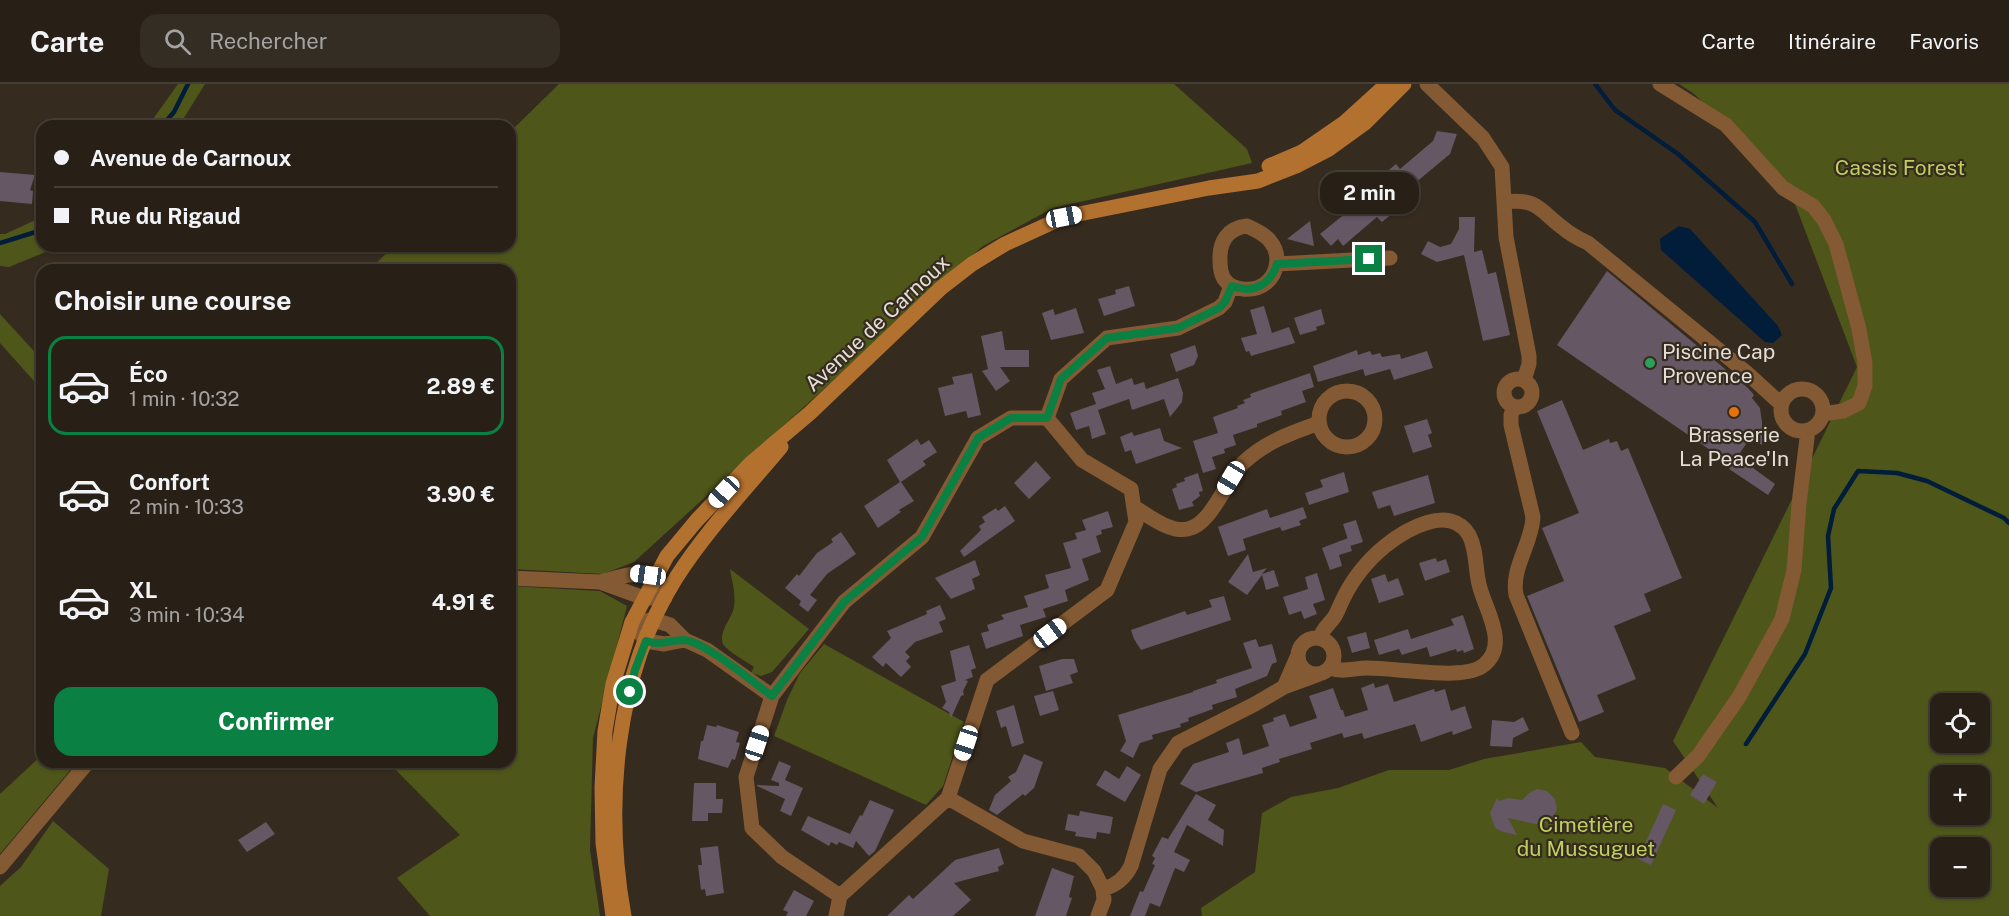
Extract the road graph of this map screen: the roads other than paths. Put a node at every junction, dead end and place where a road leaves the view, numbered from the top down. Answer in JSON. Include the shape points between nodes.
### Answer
{"nodes":[{"id":1,"x":1387,"y":84,"type":"edge"},
{"id":2,"x":1404,"y":84,"type":"edge"},
{"id":3,"x":1426,"y":84,"type":"edge"},
{"id":4,"x":1660,"y":84,"type":"edge"},
{"id":5,"x":1209,"y":188,"type":"junction"},
{"id":6,"x":1504,"y":202,"type":"junction"},
{"id":7,"x":1390,"y":258,"type":"dead end"},
{"id":8,"x":1277,"y":264,"type":"junction"},
{"id":9,"x":1232,"y":286,"type":"junction"},
{"id":10,"x":1781,"y":404,"type":"junction"},
{"id":11,"x":810,"y":413,"type":"junction"},
{"id":12,"x":1823,"y":414,"type":"junction"},
{"id":13,"x":1047,"y":418,"type":"junction"},
{"id":14,"x":1319,"y":423,"type":"dead end"},
{"id":15,"x":1808,"y":430,"type":"junction"},
{"id":16,"x":1135,"y":514,"type":"junction"},
{"id":17,"x":516,"y":578,"type":"edge"},
{"id":18,"x":654,"y":579,"type":"junction"},
{"id":19,"x":600,"y":582,"type":"junction"},
{"id":20,"x":644,"y":598,"type":"junction"},
{"id":21,"x":665,"y":598,"type":"junction"},
{"id":22,"x":654,"y":620,"type":"junction"},
{"id":23,"x":632,"y":622,"type":"junction"},
{"id":24,"x":1320,"y":638,"type":"junction"},
{"id":25,"x":685,"y":640,"type":"junction"},
{"id":26,"x":646,"y":641,"type":"junction"},
{"id":27,"x":1298,"y":655,"type":"junction"},
{"id":28,"x":1324,"y":671,"type":"junction"},
{"id":29,"x":1284,"y":687,"type":"junction"},
{"id":30,"x":772,"y":696,"type":"junction"},
{"id":31,"x":1572,"y":733,"type":"dead end"},
{"id":32,"x":83,"y":768,"type":"edge"},
{"id":33,"x":1676,"y":777,"type":"dead end"},
{"id":34,"x":948,"y":798,"type":"junction"},
{"id":35,"x":0,"y":867,"type":"edge"},
{"id":36,"x":1103,"y":889,"type":"junction"},
{"id":37,"x":840,"y":896,"type":"junction"},
{"id":38,"x":613,"y":916,"type":"edge"},
{"id":39,"x":624,"y":916,"type":"edge"},
{"id":40,"x":836,"y":916,"type":"edge"},
{"id":41,"x":1098,"y":916,"type":"edge"}],
"edges":[{"from":1,"to":5,"type":"main road","name":"Avenue de Carnoux","via":[[1344,123],[1302,152]]},
{"from":2,"to":5,"type":"main road","name":"Avenue de Carnoux","via":[[1365,123],[1329,149],[1258,181]]},
{"from":3,"to":6,"type":"street","via":[[1483,138],[1498,160],[1504,175]]},
{"from":4,"to":12,"type":"street","via":[[1726,125],[1783,188],[1813,206],[1836,244],[1859,329],[1865,386],[1859,403]]},
{"from":5,"to":11,"type":"main road","name":"Avenue de Carnoux","via":[[1064,217],[1005,244],[941,288]]},
{"from":6,"to":10,"type":"street","via":[[1537,205]]},
{"from":6,"to":31,"type":"street","via":[[1529,356],[1524,380],[1510,381],[1504,388],[1504,397],[1514,407],[1511,425],[1533,517],[1514,584]]},
{"from":7,"to":8,"type":"street"},
{"from":8,"to":9,"type":"street","via":[[1264,285],[1241,290]]},
{"from":8,"to":9,"type":"street","via":[[1271,242],[1247,226],[1236,227],[1221,243],[1220,257],[1220,270]]},
{"from":9,"to":13,"type":"street","via":[[1219,308],[1178,328],[1107,338],[1061,379]]},
{"from":10,"to":12,"type":"street","via":[[1796,389],[1807,389],[1823,403]]},
{"from":10,"to":15,"type":"street","via":[[1784,422],[1799,431]]},
{"from":11,"to":18,"type":"main road","name":"Avenue de Carnoux","via":[[751,463],[668,556]]},
{"from":11,"to":21,"type":"main road","name":"Avenue de Carnoux","via":[[724,515]]},
{"from":12,"to":15,"type":"street","via":[[1818,424]]},
{"from":13,"to":16,"type":"street","via":[[1082,460],[1131,489]]},
{"from":13,"to":30,"type":"street","via":[[1011,418],[978,438],[922,537],[844,602]]},
{"from":14,"to":16,"type":"street","via":[[1280,436],[1258,450],[1241,465],[1197,525],[1176,529]]},
{"from":15,"to":33,"type":"street","via":[[1794,570],[1782,619],[1739,697],[1698,756]]},
{"from":16,"to":34,"type":"street","via":[[1107,590],[987,680]]},
{"from":17,"to":19,"type":"street"},
{"from":18,"to":19,"type":"street","via":[[636,573]]},
{"from":18,"to":20,"type":"main road","name":"Avenue de Carnoux"},
{"from":18,"to":21,"type":"street"},
{"from":19,"to":20,"type":"street"},
{"from":20,"to":21,"type":"street"},
{"from":20,"to":23,"type":"main road","name":"Avenue de Carnoux"},
{"from":21,"to":22,"type":"main road","name":"Avenue de Carnoux"},
{"from":22,"to":23,"type":"street"},
{"from":22,"to":25,"type":"street","via":[[670,625]]},
{"from":22,"to":26,"type":"main road","name":"Avenue de Carnoux"},
{"from":23,"to":26,"type":"street"},
{"from":23,"to":38,"type":"main road","name":"Avenue de Carnoux","via":[[605,731],[603,843]]},
{"from":24,"to":27,"type":"street","via":[[1303,643]]},
{"from":24,"to":28,"type":"street","via":[[1330,644],[1335,660]]},
{"from":24,"to":28,"type":"street","via":[[1356,576],[1391,541],[1426,521],[1453,523],[1470,536],[1478,582],[1495,630],[1493,653],[1483,666],[1443,673],[1369,668]]},
{"from":25,"to":26,"type":"street","via":[[664,644]]},
{"from":25,"to":30,"type":"street","via":[[707,650]]},
{"from":26,"to":39,"type":"main road","name":"Avenue de Carnoux","via":[[625,714],[616,777],[615,849]]},
{"from":27,"to":28,"type":"street","via":[[1305,672]]},
{"from":27,"to":29,"type":"street"},
{"from":28,"to":29,"type":"street"},
{"from":29,"to":36,"type":"street","via":[[1178,743],[1160,769],[1131,866],[1117,883]]},
{"from":30,"to":37,"type":"street","via":[[746,777],[752,828],[782,857]]},
{"from":32,"to":35,"type":"street"},
{"from":34,"to":36,"type":"street","via":[[1023,841],[1079,855],[1094,871]]},
{"from":34,"to":37,"type":"street"},
{"from":36,"to":41,"type":"street"},
{"from":37,"to":40,"type":"street"}]}
